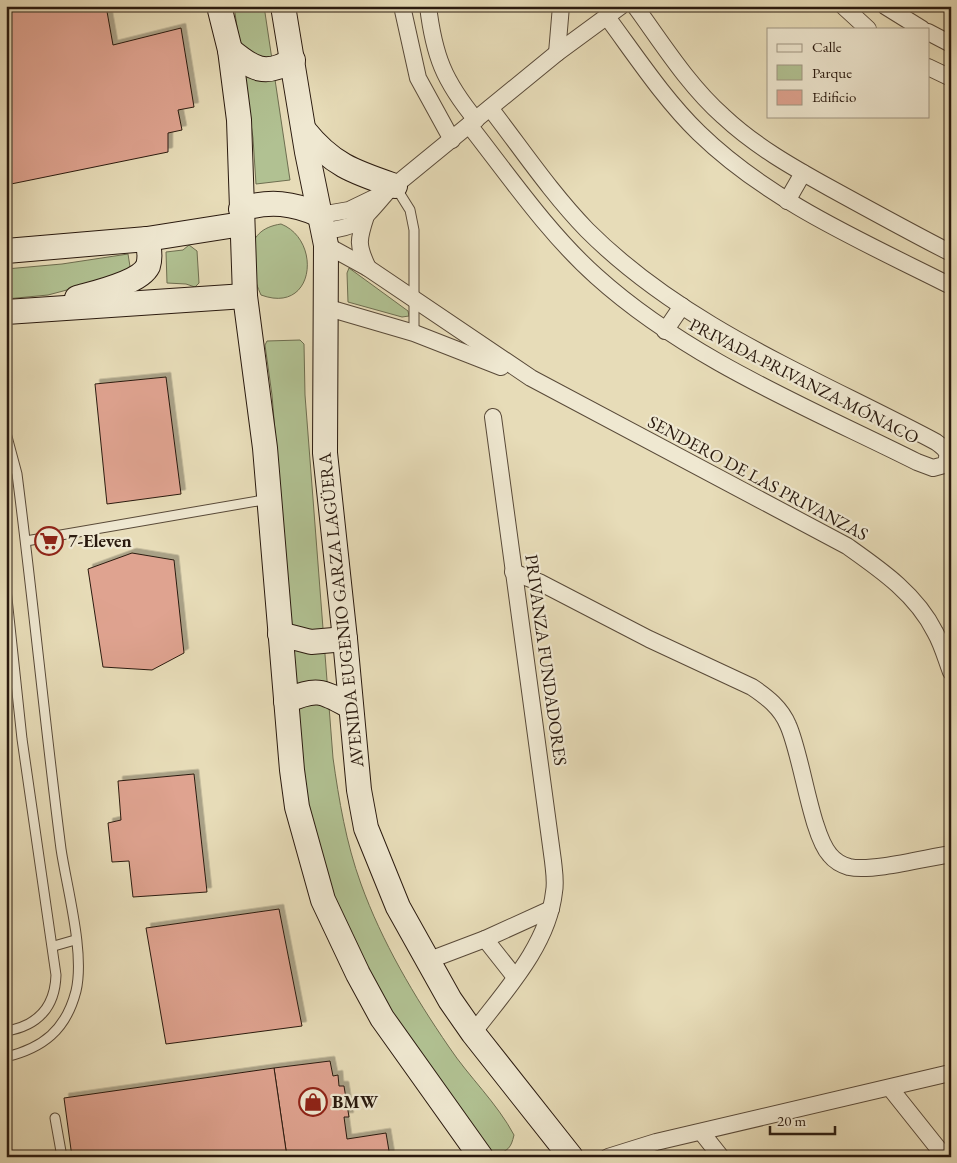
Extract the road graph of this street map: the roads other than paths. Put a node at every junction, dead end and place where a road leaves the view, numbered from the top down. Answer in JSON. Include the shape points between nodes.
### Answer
{"nodes":[{"id":1,"x":219,"y":6,"type":"edge"},
{"id":2,"x":283,"y":6,"type":"edge"},
{"id":3,"x":402,"y":6,"type":"edge"},
{"id":4,"x":428,"y":6,"type":"edge"},
{"id":5,"x":561,"y":6,"type":"edge"},
{"id":6,"x":621,"y":6,"type":"edge"},
{"id":7,"x":635,"y":6,"type":"edge"},
{"id":8,"x":843,"y":6,"type":"edge"},
{"id":9,"x":885,"y":6,"type":"edge"},
{"id":10,"x":607,"y":17,"type":"junction"},
{"id":11,"x":867,"y":28,"type":"edge"},
{"id":12,"x":920,"y":28,"type":"edge"},
{"id":13,"x":930,"y":33,"type":"edge"},
{"id":14,"x":951,"y":44,"type":"edge"},
{"id":15,"x":230,"y":50,"type":"junction"},
{"id":16,"x":557,"y":53,"type":"junction"},
{"id":17,"x":293,"y":60,"type":"junction"},
{"id":18,"x":930,"y":68,"type":"edge"},
{"id":19,"x":951,"y":78,"type":"edge"},
{"id":20,"x":490,"y":108,"type":"junction"},
{"id":21,"x":472,"y":123,"type":"junction"},
{"id":22,"x":304,"y":130,"type":"junction"},
{"id":23,"x":452,"y":140,"type":"junction"},
{"id":24,"x":804,"y":173,"type":"junction"},
{"id":25,"x":391,"y":189,"type":"junction"},
{"id":26,"x":787,"y":201,"type":"junction"},
{"id":27,"x":366,"y":216,"type":"junction"},
{"id":28,"x":241,"y":217,"type":"junction"},
{"id":29,"x":323,"y":230,"type":"junction"},
{"id":30,"x":147,"y":238,"type":"junction"},
{"id":31,"x":6,"y":251,"type":"edge"},
{"id":32,"x":951,"y":253,"type":"edge"},
{"id":33,"x":368,"y":268,"type":"junction"},
{"id":34,"x":951,"y":286,"type":"edge"},
{"id":35,"x":246,"y":296,"type":"junction"},
{"id":36,"x":415,"y":301,"type":"junction"},
{"id":37,"x":682,"y":306,"type":"junction"},
{"id":38,"x":325,"y":307,"type":"junction"},
{"id":39,"x":45,"y":309,"type":"junction"},
{"id":40,"x":6,"y":312,"type":"edge"},
{"id":41,"x":665,"y":331,"type":"junction"},
{"id":42,"x":414,"y":333,"type":"junction"},
{"id":43,"x":531,"y":378,"type":"junction"},
{"id":44,"x":493,"y":417,"type":"dead end"},
{"id":45,"x":6,"y":432,"type":"edge"},
{"id":46,"x":269,"y":499,"type":"junction"},
{"id":47,"x":26,"y":541,"type":"junction"},
{"id":48,"x":513,"y":572,"type":"junction"},
{"id":49,"x":6,"y":589,"type":"edge"},
{"id":50,"x":280,"y":634,"type":"junction"},
{"id":51,"x":345,"y":639,"type":"junction"},
{"id":52,"x":951,"y":672,"type":"edge"},
{"id":53,"x":286,"y":701,"type":"junction"},
{"id":54,"x":351,"y":707,"type":"junction"},
{"id":55,"x":951,"y":854,"type":"edge"},
{"id":56,"x":551,"y":909,"type":"junction"},
{"id":57,"x":485,"y":939,"type":"junction"},
{"id":58,"x":75,"y":940,"type":"junction"},
{"id":59,"x":54,"y":946,"type":"junction"},
{"id":60,"x":427,"y":961,"type":"junction"},
{"id":61,"x":515,"y":977,"type":"junction"},
{"id":62,"x":6,"y":1031,"type":"edge"},
{"id":63,"x":473,"y":1034,"type":"junction"},
{"id":64,"x":6,"y":1057,"type":"edge"},
{"id":65,"x":950,"y":1073,"type":"edge"},
{"id":66,"x":890,"y":1088,"type":"junction"},
{"id":67,"x":56,"y":1118,"type":"dead end"},
{"id":68,"x":702,"y":1133,"type":"junction"},
{"id":69,"x":62,"y":1157,"type":"edge"},
{"id":70,"x":481,"y":1157,"type":"edge"},
{"id":71,"x":570,"y":1157,"type":"edge"},
{"id":72,"x":608,"y":1157,"type":"edge"},
{"id":73,"x":721,"y":1157,"type":"edge"},
{"id":74,"x":945,"y":1157,"type":"edge"}],
"edges":[{"from":1,"to":15,"type":"main road"},
{"from":2,"to":17,"type":"main road","name":"AVENIDA EUGENIO GARZA LAGÜERA"},
{"from":3,"to":23,"type":"street","via":[[418,78]]},
{"from":4,"to":21,"type":"street","name":"PRIVADA PRIVANZA MÓNACO","via":[[441,68]]},
{"from":5,"to":16,"type":"street"},
{"from":6,"to":10,"type":"street"},
{"from":7,"to":24,"type":"street","via":[[721,115],[761,147]]},
{"from":8,"to":11,"type":"street"},
{"from":9,"to":12,"type":"street"},
{"from":10,"to":16,"type":"street"},
{"from":10,"to":26,"type":"street","via":[[698,132]]},
{"from":13,"to":14,"type":"street"},
{"from":15,"to":17,"type":"main road","via":[[246,63],[261,69],[276,69]]},
{"from":15,"to":28,"type":"main road","via":[[239,120]]},
{"from":16,"to":20,"type":"street"},
{"from":17,"to":22,"type":"main road","name":"AVENIDA EUGENIO GARZA LAGÜERA"},
{"from":18,"to":19,"type":"street"},
{"from":20,"to":21,"type":"street"},
{"from":20,"to":37,"type":"street","name":"PRIVADA PRIVANZA MÓNACO","via":[[587,229]]},
{"from":21,"to":23,"type":"street"},
{"from":21,"to":41,"type":"street","name":"PRIVADA PRIVANZA MÓNACO","via":[[572,253]]},
{"from":22,"to":25,"type":"main road","via":[[337,163]]},
{"from":22,"to":29,"type":"main road","name":"AVENIDA EUGENIO GARZA LAGÜERA"},
{"from":23,"to":25,"type":"street"},
{"from":24,"to":26,"type":"street"},
{"from":24,"to":32,"type":"street"},
{"from":25,"to":27,"type":"street"},
{"from":25,"to":29,"type":"street"},
{"from":25,"to":36,"type":"lane","via":[[410,210],[414,230]]},
{"from":26,"to":34,"type":"street"},
{"from":27,"to":29,"type":"street","via":[[346,229]]},
{"from":27,"to":33,"type":"street","via":[[359,236],[359,249]]},
{"from":28,"to":29,"type":"main road","via":[[268,203],[283,203]]},
{"from":28,"to":30,"type":"main road"},
{"from":28,"to":35,"type":"main road"},
{"from":29,"to":33,"type":"street","name":"SENDERO DE LAS PRIVANZAS"},
{"from":29,"to":38,"type":"main road","name":"AVENIDA EUGENIO GARZA LAGÜERA"},
{"from":30,"to":31,"type":"main road"},
{"from":30,"to":39,"type":"main road","via":[[150,258],[139,276]]},
{"from":33,"to":36,"type":"street","name":"SENDERO DE LAS PRIVANZAS"},
{"from":35,"to":39,"type":"main road"},
{"from":35,"to":46,"type":"main road"},
{"from":36,"to":42,"type":"lane"},
{"from":36,"to":43,"type":"street","name":"SENDERO DE LAS PRIVANZAS"},
{"from":37,"to":41,"type":"street"},
{"from":37,"to":41,"type":"street","name":"PRIVADA PRIVANZA MÓNACO","via":[[766,357],[936,442],[947,452],[946,462],[940,468],[934,468],[917,462],[747,377]]},
{"from":38,"to":42,"type":"street","name":"SENDERO DE LAS PRIVANZAS"},
{"from":38,"to":51,"type":"main road","name":"AVENIDA EUGENIO GARZA LAGÜERA","via":[[325,453]]},
{"from":39,"to":40,"type":"main road"},
{"from":42,"to":43,"type":"street","name":"SENDERO DE LAS PRIVANZAS"},
{"from":43,"to":52,"type":"street","name":"SENDERO DE LAS PRIVANZAS","via":[[847,546],[912,598],[936,632]]},
{"from":44,"to":48,"type":"street","name":"PRIVANZA FUNDADORES"},
{"from":45,"to":47,"type":"lane","via":[[17,474]]},
{"from":46,"to":47,"type":"lane"},
{"from":46,"to":50,"type":"main road"},
{"from":47,"to":58,"type":"lane"},
{"from":48,"to":55,"type":"street","via":[[752,687],[768,698],[788,724],[821,840],[838,863],[864,868]]},
{"from":48,"to":56,"type":"street","name":"PRIVANZA FUNDADORES","via":[[554,861]]},
{"from":49,"to":59,"type":"lane","via":[[22,739]]},
{"from":50,"to":51,"type":"main road","via":[[311,642]]},
{"from":50,"to":53,"type":"main road"},
{"from":51,"to":54,"type":"main road","name":"AVENIDA EUGENIO GARZA LAGÜERA"},
{"from":53,"to":54,"type":"main road","via":[[317,691]]},
{"from":53,"to":70,"type":"main road","via":[[297,806],[323,900],[382,1018]]},
{"from":54,"to":60,"type":"main road","name":"AVENIDA EUGENIO GARZA LAGÜERA","via":[[366,828],[398,907]]},
{"from":56,"to":57,"type":"street"},
{"from":56,"to":61,"type":"street","name":"PRIVANZA FUNDADORES","via":[[541,934]]},
{"from":57,"to":60,"type":"street"},
{"from":57,"to":61,"type":"street"},
{"from":58,"to":59,"type":"lane"},
{"from":58,"to":64,"type":"lane","via":[[76,992],[58,1029],[44,1044]]},
{"from":59,"to":62,"type":"lane","via":[[56,990],[51,1003],[35,1022]]},
{"from":60,"to":63,"type":"main road","name":"AVENIDA EUGENIO GARZA LAGÜERA"},
{"from":61,"to":63,"type":"street","name":"PRIVANZA FUNDADORES"},
{"from":63,"to":71,"type":"main road","name":"AVENIDA EUGENIO GARZA LAGÜERA"},
{"from":65,"to":66,"type":"street"},
{"from":66,"to":68,"type":"street"},
{"from":66,"to":74,"type":"street"},
{"from":67,"to":69,"type":"lane"},
{"from":68,"to":72,"type":"street","via":[[656,1142]]},
{"from":68,"to":73,"type":"street"}]}
